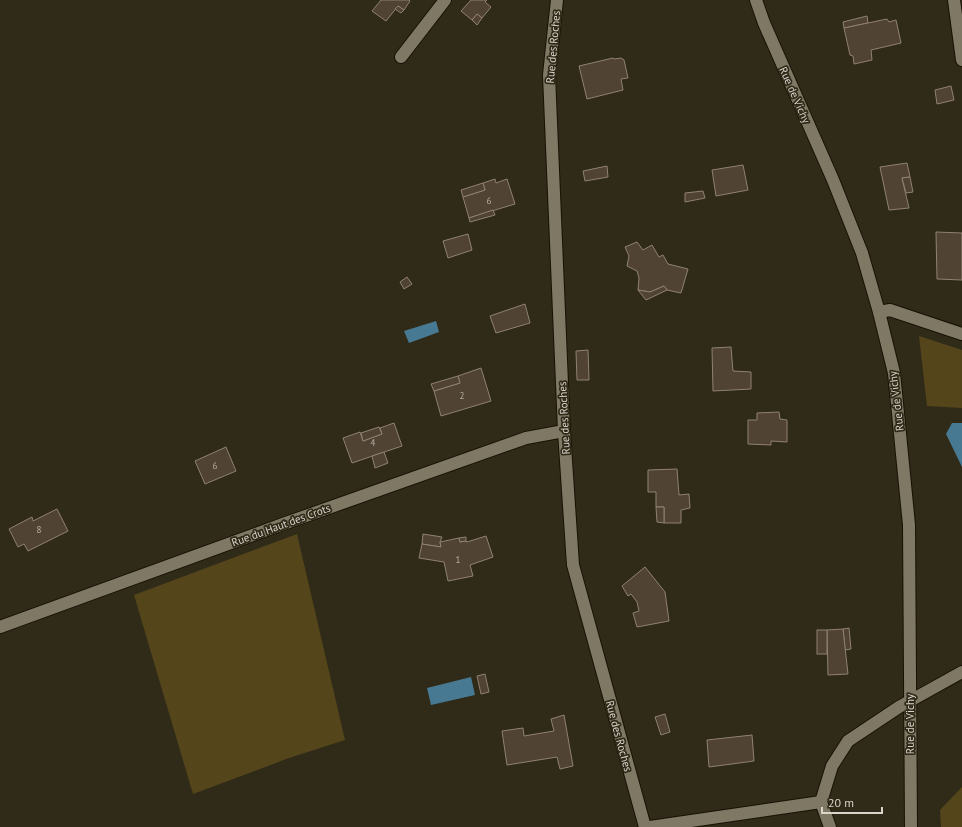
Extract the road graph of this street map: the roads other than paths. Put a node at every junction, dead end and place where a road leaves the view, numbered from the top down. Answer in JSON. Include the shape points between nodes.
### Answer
{"nodes":[{"id":1,"x":445,"y":0,"type":"edge"},
{"id":2,"x":557,"y":0,"type":"edge"},
{"id":3,"x":756,"y":0,"type":"edge"},
{"id":4,"x":954,"y":0,"type":"edge"},
{"id":5,"x":401,"y":56,"type":"dead end"},
{"id":6,"x":962,"y":60,"type":"edge"},
{"id":7,"x":879,"y":312,"type":"junction"},
{"id":8,"x":962,"y":334,"type":"edge"},
{"id":9,"x":564,"y":431,"type":"junction"},
{"id":10,"x":0,"y":627,"type":"edge"},
{"id":11,"x":962,"y":672,"type":"edge"},
{"id":12,"x":911,"y":701,"type":"junction"},
{"id":13,"x":821,"y":802,"type":"junction"},
{"id":14,"x":645,"y":827,"type":"edge"},
{"id":15,"x":650,"y":827,"type":"edge"},
{"id":16,"x":830,"y":827,"type":"edge"},
{"id":17,"x":911,"y":827,"type":"edge"}],
"edges":[{"from":1,"to":5,"type":"street"},
{"from":2,"to":9,"type":"street","name":"Rue des Roches","via":[[549,75]]},
{"from":3,"to":7,"type":"street","name":"Rue de Vichy","via":[[862,253]]},
{"from":4,"to":6,"type":"street"},
{"from":7,"to":8,"type":"street","via":[[890,310]]},
{"from":7,"to":12,"type":"street","name":"Rue de Vichy","via":[[894,373],[909,525]]},
{"from":9,"to":10,"type":"street","name":"Rue du Haut des Crots","via":[[526,438]]},
{"from":9,"to":14,"type":"street","name":"Rue des Roches","via":[[573,565]]},
{"from":11,"to":12,"type":"street"},
{"from":12,"to":13,"type":"street","via":[[848,741],[832,766]]},
{"from":12,"to":17,"type":"street","name":"Rue de Vichy"},
{"from":13,"to":15,"type":"street"},
{"from":13,"to":16,"type":"street"}]}
